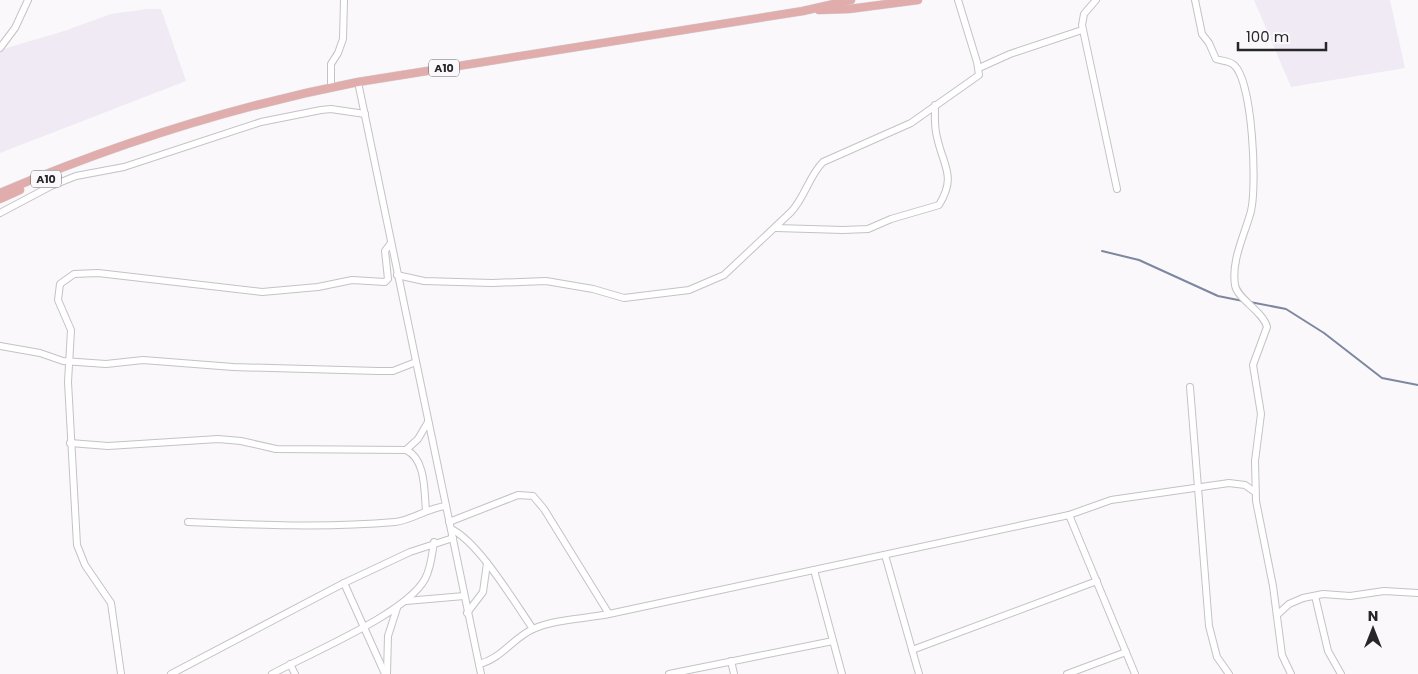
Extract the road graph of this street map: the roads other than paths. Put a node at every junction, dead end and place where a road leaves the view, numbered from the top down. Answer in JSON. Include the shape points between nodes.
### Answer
{"nodes":[{"id":1,"x":28,"y":0,"type":"edge"},
{"id":2,"x":344,"y":0,"type":"edge"},
{"id":3,"x":851,"y":0,"type":"edge"},
{"id":4,"x":918,"y":0,"type":"edge"},
{"id":5,"x":958,"y":0,"type":"edge"},
{"id":6,"x":1096,"y":0,"type":"edge"},
{"id":7,"x":1195,"y":0,"type":"edge"},
{"id":8,"x":802,"y":11,"type":"junction"},
{"id":9,"x":1082,"y":30,"type":"junction"},
{"id":10,"x":0,"y":48,"type":"edge"},
{"id":11,"x":979,"y":68,"type":"junction"},
{"id":12,"x":358,"y":82,"type":"junction"},
{"id":13,"x":331,"y":87,"type":"junction"},
{"id":14,"x":935,"y":105,"type":"junction"},
{"id":15,"x":365,"y":114,"type":"junction"},
{"id":16,"x":92,"y":157,"type":"junction"},
{"id":17,"x":1117,"y":189,"type":"dead end"},
{"id":18,"x":0,"y":193,"type":"edge"},
{"id":19,"x":0,"y":199,"type":"edge"},
{"id":20,"x":0,"y":213,"type":"edge"},
{"id":21,"x":776,"y":228,"type":"junction"},
{"id":22,"x":390,"y":244,"type":"junction"},
{"id":23,"x":397,"y":275,"type":"junction"},
{"id":24,"x":0,"y":346,"type":"edge"},
{"id":25,"x":68,"y":361,"type":"junction"},
{"id":26,"x":416,"y":362,"type":"junction"},
{"id":27,"x":1190,"y":387,"type":"dead end"},
{"id":28,"x":428,"y":422,"type":"junction"},
{"id":29,"x":70,"y":443,"type":"junction"},
{"id":30,"x":406,"y":450,"type":"junction"},
{"id":31,"x":1199,"y":486,"type":"junction"},
{"id":32,"x":1256,"y":492,"type":"junction"},
{"id":33,"x":446,"y":506,"type":"junction"},
{"id":34,"x":426,"y":510,"type":"junction"},
{"id":35,"x":1069,"y":515,"type":"junction"},
{"id":36,"x":188,"y":522,"type":"dead end"},
{"id":37,"x":450,"y":525,"type":"junction"},
{"id":38,"x":452,"y":538,"type":"junction"},
{"id":39,"x":434,"y":542,"type":"junction"},
{"id":40,"x":885,"y":554,"type":"junction"},
{"id":41,"x":487,"y":563,"type":"junction"},
{"id":42,"x":814,"y":570,"type":"junction"},
{"id":43,"x":1097,"y":582,"type":"junction"},
{"id":44,"x":344,"y":583,"type":"junction"},
{"id":45,"x":1418,"y":594,"type":"edge"},
{"id":46,"x":464,"y":596,"type":"junction"},
{"id":47,"x":1315,"y":596,"type":"junction"},
{"id":48,"x":406,"y":601,"type":"junction"},
{"id":49,"x":397,"y":608,"type":"junction"},
{"id":50,"x":467,"y":613,"type":"junction"},
{"id":51,"x":609,"y":614,"type":"junction"},
{"id":52,"x":1276,"y":615,"type":"junction"},
{"id":53,"x":364,"y":625,"type":"junction"},
{"id":54,"x":533,"y":629,"type":"junction"},
{"id":55,"x":833,"y":641,"type":"junction"},
{"id":56,"x":912,"y":650,"type":"junction"},
{"id":57,"x":1126,"y":652,"type":"junction"},
{"id":58,"x":731,"y":661,"type":"junction"},
{"id":59,"x":290,"y":664,"type":"junction"},
{"id":60,"x":479,"y":664,"type":"junction"},
{"id":61,"x":121,"y":674,"type":"edge"},
{"id":62,"x":171,"y":674,"type":"edge"},
{"id":63,"x":272,"y":674,"type":"edge"},
{"id":64,"x":295,"y":674,"type":"edge"},
{"id":65,"x":386,"y":674,"type":"edge"},
{"id":66,"x":481,"y":674,"type":"edge"},
{"id":67,"x":669,"y":674,"type":"edge"},
{"id":68,"x":734,"y":674,"type":"edge"},
{"id":69,"x":842,"y":674,"type":"edge"},
{"id":70,"x":919,"y":674,"type":"edge"},
{"id":71,"x":1067,"y":674,"type":"edge"},
{"id":72,"x":1135,"y":674,"type":"edge"},
{"id":73,"x":1229,"y":674,"type":"edge"},
{"id":74,"x":1291,"y":674,"type":"edge"},
{"id":75,"x":1342,"y":674,"type":"edge"}],
"edges":[{"from":1,"to":10,"type":"street","via":[[15,28]]},
{"from":2,"to":13,"type":"street","via":[[345,24],[340,50],[331,64]]},
{"from":3,"to":8,"type":"main road","number":"A10"},
{"from":4,"to":8,"type":"main road","number":"A10"},
{"from":5,"to":11,"type":"street"},
{"from":6,"to":9,"type":"street","via":[[1084,14]]},
{"from":7,"to":32,"type":"street","via":[[1202,34],[1213,56],[1236,67],[1252,120],[1252,204],[1240,247],[1235,284],[1267,327],[1253,367],[1261,414],[1255,461]]},
{"from":8,"to":12,"type":"main road","number":"A10"},
{"from":9,"to":11,"type":"street"},
{"from":9,"to":17,"type":"street"},
{"from":11,"to":14,"type":"street","via":[[976,78]]},
{"from":12,"to":13,"type":"main road","number":"A10"},
{"from":12,"to":15,"type":"street"},
{"from":13,"to":16,"type":"main road","number":"A10","via":[[204,118]]},
{"from":14,"to":21,"type":"street","via":[[912,123],[823,162],[816,169],[799,204]]},
{"from":14,"to":21,"type":"street","via":[[936,136],[947,167],[948,191],[939,206],[868,229]]},
{"from":15,"to":20,"type":"street","via":[[331,109],[305,111],[268,120],[124,167],[76,176]]},
{"from":15,"to":22,"type":"street"},
{"from":16,"to":18,"type":"main road","number":"A10"},
{"from":16,"to":19,"type":"main road","number":"A10"},
{"from":21,"to":23,"type":"street","via":[[724,275],[682,291],[624,298],[546,281],[432,281]]},
{"from":22,"to":23,"type":"street"},
{"from":22,"to":25,"type":"street","via":[[385,251],[388,279],[380,283],[352,280],[262,292],[98,273],[71,275],[60,284],[57,294],[71,330]]},
{"from":23,"to":26,"type":"street"},
{"from":24,"to":25,"type":"street"},
{"from":25,"to":26,"type":"street","via":[[106,364],[143,360],[233,367],[378,371],[393,371]]},
{"from":25,"to":29,"type":"street"},
{"from":26,"to":28,"type":"street"},
{"from":27,"to":31,"type":"street"},
{"from":28,"to":30,"type":"street"},
{"from":28,"to":33,"type":"street"},
{"from":29,"to":30,"type":"street","via":[[144,445],[218,439],[276,449]]},
{"from":29,"to":61,"type":"street","via":[[77,544],[85,564],[111,603]]},
{"from":30,"to":34,"type":"street","via":[[414,455],[420,467]]},
{"from":31,"to":32,"type":"street","via":[[1241,484]]},
{"from":31,"to":35,"type":"street","via":[[1171,493],[1111,500]]},
{"from":31,"to":73,"type":"street","via":[[1209,626],[1217,657]]},
{"from":32,"to":52,"type":"street"},
{"from":33,"to":34,"type":"street"},
{"from":33,"to":37,"type":"street"},
{"from":34,"to":36,"type":"street","via":[[401,521],[355,524]]},
{"from":35,"to":40,"type":"street"},
{"from":35,"to":43,"type":"street"},
{"from":37,"to":38,"type":"street"},
{"from":37,"to":41,"type":"street"},
{"from":37,"to":51,"type":"street","via":[[518,494],[532,496],[544,509]]},
{"from":38,"to":39,"type":"street"},
{"from":38,"to":46,"type":"street"},
{"from":39,"to":44,"type":"street"},
{"from":39,"to":48,"type":"street","via":[[431,564],[424,581]]},
{"from":40,"to":42,"type":"street"},
{"from":40,"to":56,"type":"street"},
{"from":41,"to":50,"type":"street","via":[[483,592]]},
{"from":41,"to":54,"type":"street"},
{"from":42,"to":51,"type":"street"},
{"from":42,"to":55,"type":"street"},
{"from":43,"to":56,"type":"street"},
{"from":43,"to":57,"type":"street"},
{"from":44,"to":53,"type":"street"},
{"from":44,"to":62,"type":"street"},
{"from":45,"to":47,"type":"street","via":[[1384,591],[1350,596]]},
{"from":46,"to":48,"type":"street"},
{"from":46,"to":50,"type":"street"},
{"from":47,"to":52,"type":"street","via":[[1290,604]]},
{"from":47,"to":75,"type":"street","via":[[1328,650]]},
{"from":48,"to":49,"type":"street"},
{"from":49,"to":53,"type":"street"},
{"from":49,"to":65,"type":"street","via":[[390,626]]},
{"from":50,"to":60,"type":"street"},
{"from":51,"to":54,"type":"street"},
{"from":52,"to":74,"type":"street","via":[[1284,661]]},
{"from":53,"to":59,"type":"street"},
{"from":53,"to":65,"type":"street"},
{"from":54,"to":60,"type":"street","via":[[495,658]]},
{"from":55,"to":58,"type":"street"},
{"from":55,"to":69,"type":"street"},
{"from":56,"to":70,"type":"street"},
{"from":57,"to":71,"type":"street"},
{"from":57,"to":72,"type":"street"},
{"from":58,"to":67,"type":"street"},
{"from":58,"to":68,"type":"street"},
{"from":59,"to":63,"type":"street"},
{"from":59,"to":64,"type":"street"},
{"from":60,"to":66,"type":"street"}]}
